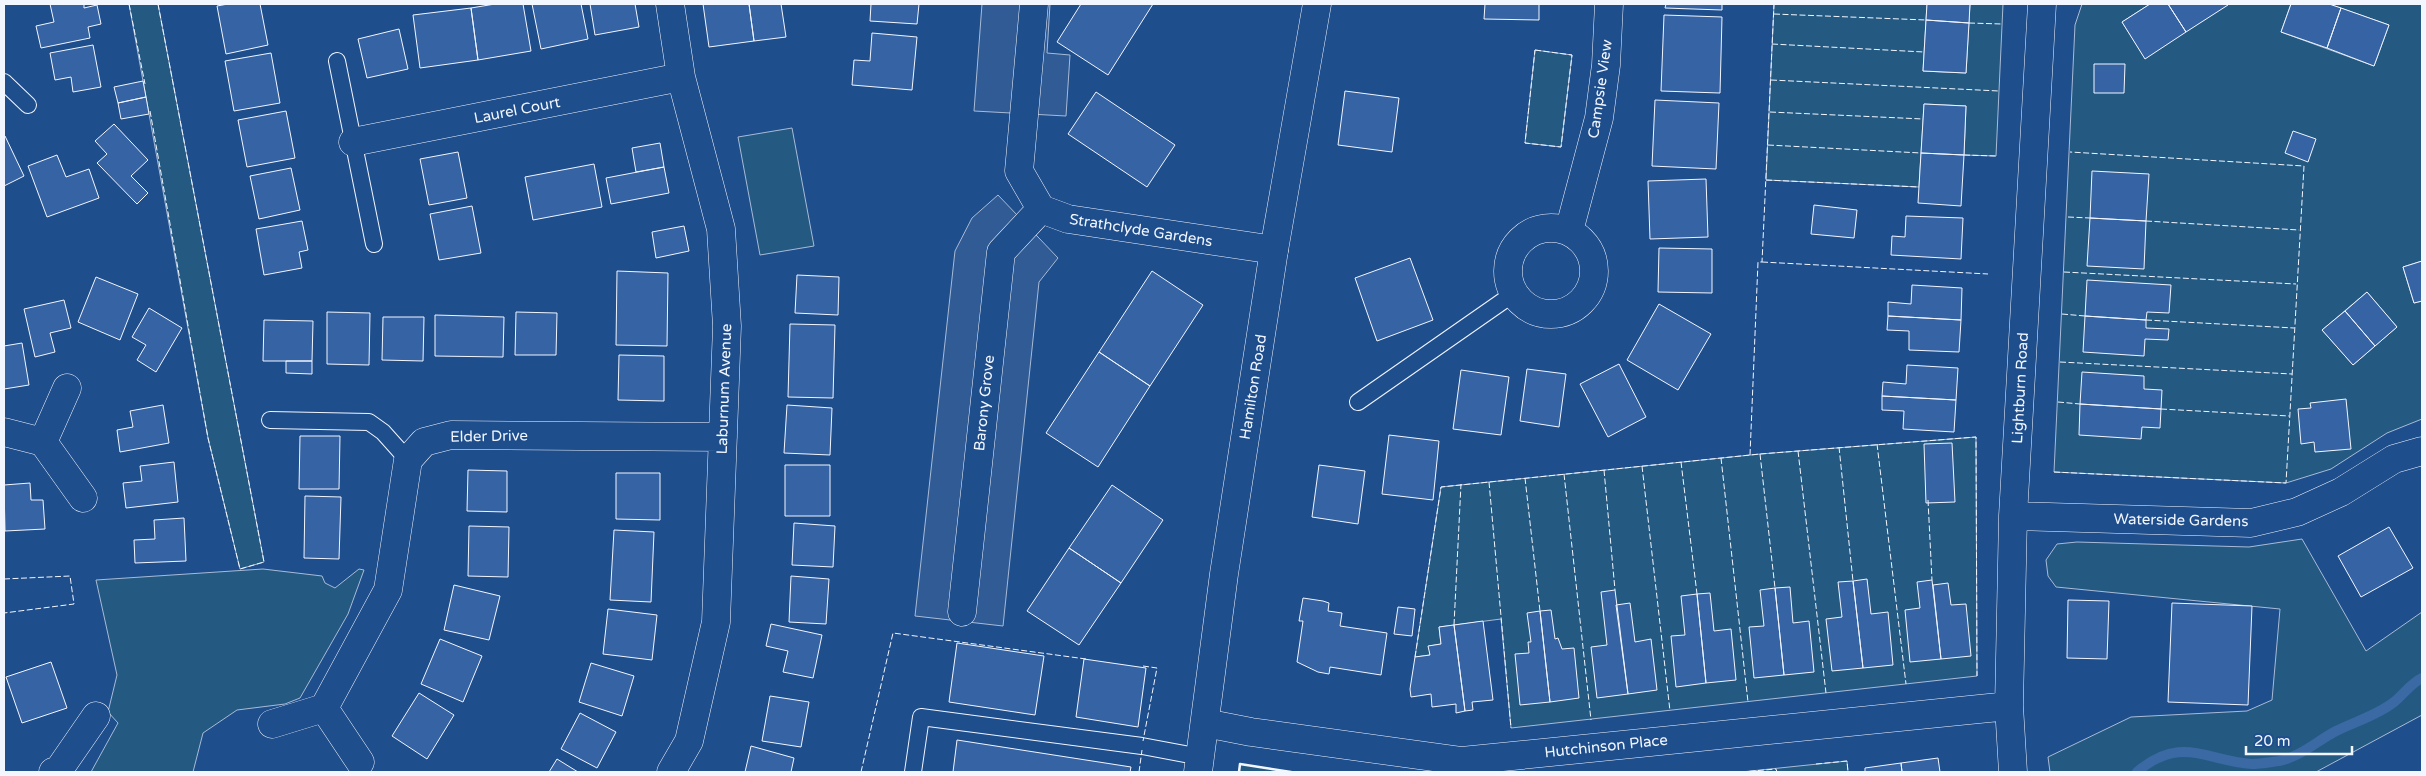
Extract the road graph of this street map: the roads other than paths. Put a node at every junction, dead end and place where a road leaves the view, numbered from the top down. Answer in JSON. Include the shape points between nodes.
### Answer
{"nodes":[{"id":1,"x":670,"y":4,"type":"edge"},
{"id":2,"x":1034,"y":4,"type":"edge"},
{"id":3,"x":1317,"y":4,"type":"edge"},
{"id":4,"x":1609,"y":4,"type":"edge"},
{"id":5,"x":2042,"y":4,"type":"edge"},
{"id":6,"x":337,"y":61,"type":"dead end"},
{"id":7,"x":681,"y":78,"type":"junction"},
{"id":8,"x":4,"y":82,"type":"edge"},
{"id":9,"x":28,"y":105,"type":"dead end"},
{"id":10,"x":353,"y":142,"type":"junction"},
{"id":11,"x":1041,"y":209,"type":"junction"},
{"id":12,"x":1568,"y":231,"type":"junction"},
{"id":13,"x":374,"y":244,"type":"dead end"},
{"id":14,"x":1274,"y":250,"type":"junction"},
{"id":15,"x":1514,"y":294,"type":"junction"},
{"id":16,"x":67,"y":388,"type":"dead end"},
{"id":17,"x":1358,"y":402,"type":"dead end"},
{"id":18,"x":270,"y":420,"type":"dead end"},
{"id":19,"x":4,"y":432,"type":"edge"},
{"id":20,"x":723,"y":437,"type":"junction"},
{"id":21,"x":43,"y":442,"type":"junction"},
{"id":22,"x":2422,"y":450,"type":"edge"},
{"id":23,"x":408,"y":460,"type":"junction"},
{"id":24,"x":83,"y":498,"type":"dead end"},
{"id":25,"x":2013,"y":516,"type":"junction"},
{"id":26,"x":962,"y":612,"type":"dead end"},
{"id":27,"x":2009,"y":706,"type":"junction"},
{"id":28,"x":324,"y":708,"type":"junction"},
{"id":29,"x":96,"y":716,"type":"dead end"},
{"id":30,"x":1205,"y":723,"type":"junction"},
{"id":31,"x":272,"y":724,"type":"dead end"},
{"id":32,"x":360,"y":762,"type":"dead end"},
{"id":33,"x":1200,"y":765,"type":"edge"},
{"id":34,"x":56,"y":772,"type":"edge"},
{"id":35,"x":671,"y":772,"type":"edge"},
{"id":36,"x":913,"y":772,"type":"edge"},
{"id":37,"x":2013,"y":772,"type":"edge"}],
"edges":[{"from":1,"to":7,"type":"street","name":"Laburnum Avenue"},
{"from":2,"to":11,"type":"street","via":[[1019,171]]},
{"from":3,"to":14,"type":"street","name":"Hamilton Road"},
{"from":4,"to":12,"type":"street","name":"Campsie View","via":[[1599,118]]},
{"from":5,"to":25,"type":"street","name":"Lightburn Road"},
{"from":6,"to":10,"type":"lane"},
{"from":7,"to":10,"type":"street","name":"Laurel Court"},
{"from":7,"to":20,"type":"street","name":"Laburnum Avenue","via":[[721,229],[727,326]]},
{"from":8,"to":9,"type":"lane"},
{"from":10,"to":13,"type":"lane"},
{"from":11,"to":14,"type":"street","name":"Strathclyde Gardens","via":[[1068,219]]},
{"from":11,"to":26,"type":"street","name":"Barony Grove","via":[[1001,252]]},
{"from":12,"to":15,"type":"street","via":[[1541,228],[1518,242],[1507,267],[1508,281]]},
{"from":12,"to":15,"type":"street","via":[[1589,250],[1594,264],[1592,286],[1579,304],[1566,312],[1537,312],[1523,305]]},
{"from":14,"to":30,"type":"street","name":"Hamilton Road"},
{"from":15,"to":17,"type":"lane"},
{"from":16,"to":21,"type":"street"},
{"from":18,"to":23,"type":"lane","via":[[369,422],[383,432]]},
{"from":19,"to":21,"type":"street"},
{"from":20,"to":23,"type":"street","name":"Elder Drive","via":[[451,435],[424,442]]},
{"from":20,"to":35,"type":"street","name":"Laburnum Avenue","via":[[716,622],[689,741]]},
{"from":21,"to":24,"type":"street"},
{"from":22,"to":25,"type":"street","name":"Waterside Gardens","via":[[2394,459],[2341,492],[2297,512],[2251,523]]},
{"from":23,"to":28,"type":"street","via":[[388,590]]},
{"from":25,"to":27,"type":"street","name":"Lightburn Road"},
{"from":27,"to":30,"type":"street","name":"Hutchinson Place","via":[[1462,761]]},
{"from":27,"to":37,"type":"street","name":"Lightburn Road"},
{"from":28,"to":31,"type":"street"},
{"from":28,"to":32,"type":"street"},
{"from":29,"to":34,"type":"street"},
{"from":30,"to":33,"type":"street","name":"Hamilton Road"},
{"from":33,"to":36,"type":"lane","via":[[1142,746],[921,717]]}]}
